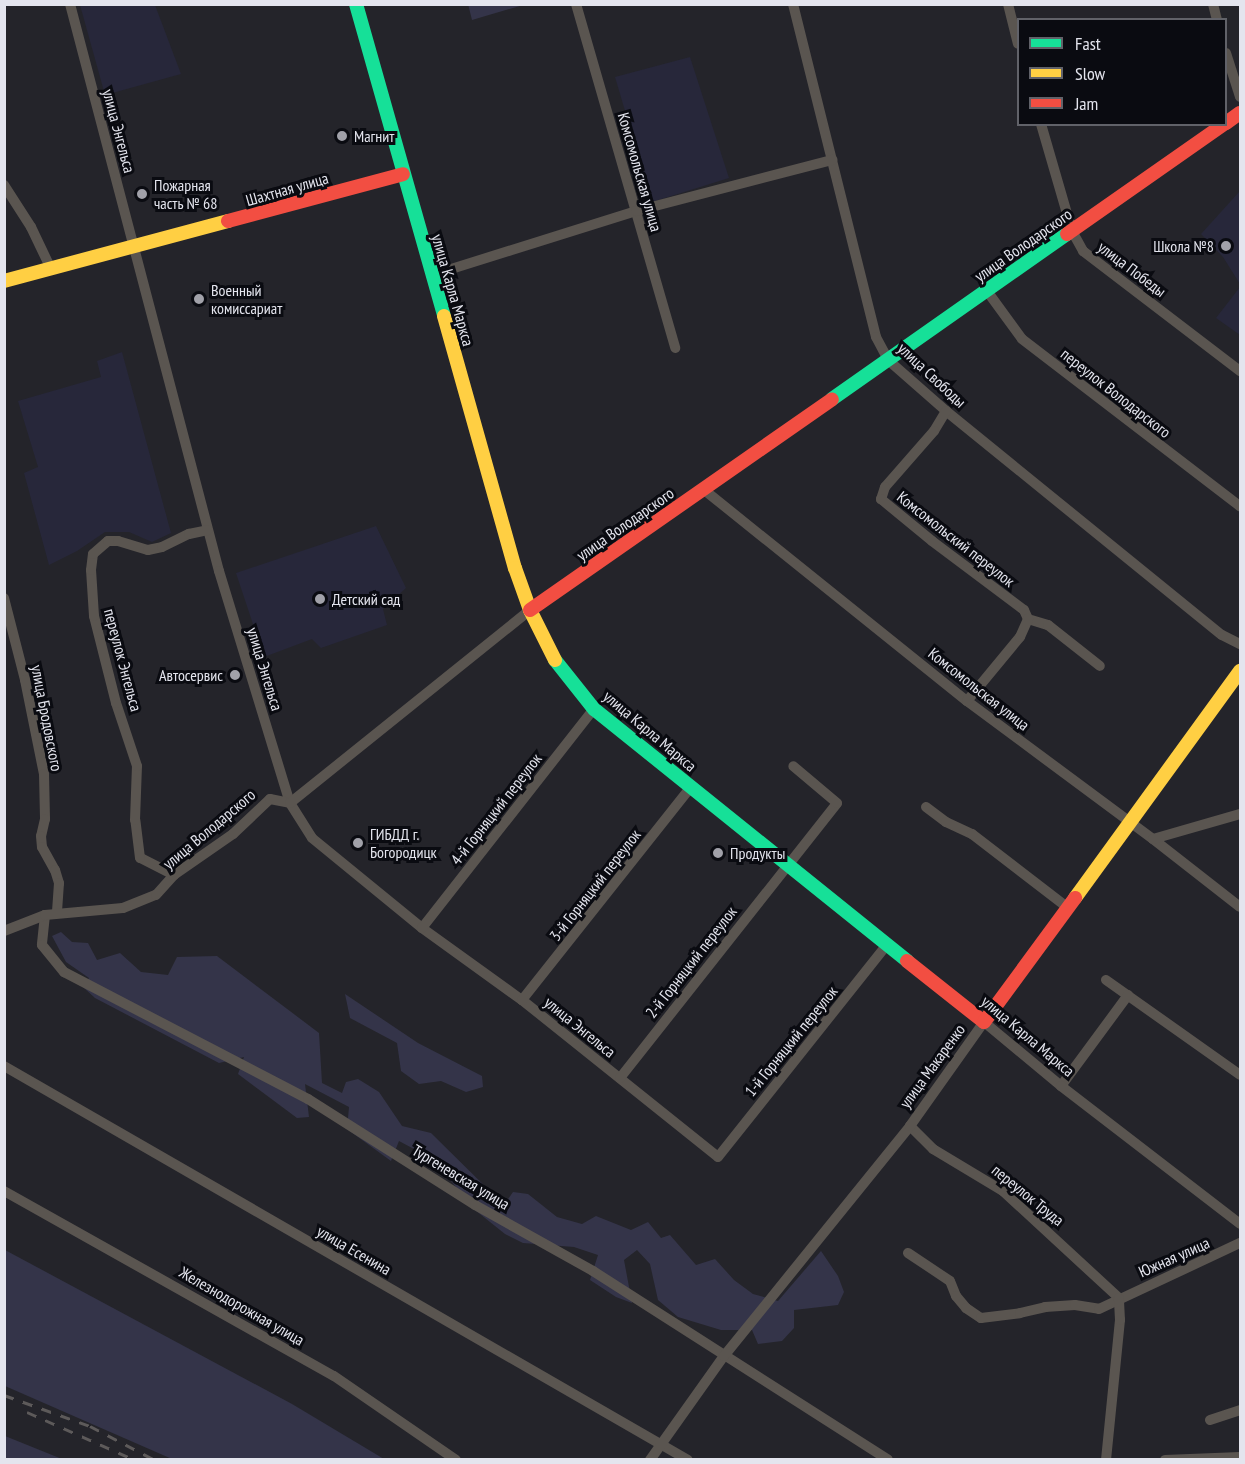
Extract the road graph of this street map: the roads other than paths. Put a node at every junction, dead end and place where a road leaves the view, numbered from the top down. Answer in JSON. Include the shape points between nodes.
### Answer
{"nodes":[{"id":1,"x":70,"y":4,"type":"edge"},
{"id":2,"x":356,"y":4,"type":"edge"},
{"id":3,"x":576,"y":4,"type":"edge"},
{"id":4,"x":793,"y":4,"type":"edge"},
{"id":5,"x":1008,"y":4,"type":"edge"},
{"id":6,"x":1017,"y":40,"type":"edge"},
{"id":7,"x":1227,"y":56,"type":"edge"},
{"id":8,"x":1240,"y":97,"type":"edge"},
{"id":9,"x":1240,"y":113,"type":"edge"},
{"id":10,"x":1227,"y":123,"type":"edge"},
{"id":11,"x":1042,"y":126,"type":"edge"},
{"id":12,"x":1222,"y":126,"type":"edge"},
{"id":13,"x":832,"y":160,"type":"junction"},
{"id":14,"x":403,"y":174,"type":"junction"},
{"id":15,"x":4,"y":185,"type":"edge"},
{"id":16,"x":636,"y":211,"type":"junction"},
{"id":17,"x":1072,"y":231,"type":"junction"},
{"id":18,"x":134,"y":247,"type":"junction"},
{"id":19,"x":51,"y":269,"type":"junction"},
{"id":20,"x":432,"y":275,"type":"junction"},
{"id":21,"x":4,"y":281,"type":"edge"},
{"id":22,"x":987,"y":291,"type":"junction"},
{"id":23,"x":675,"y":348,"type":"dead end"},
{"id":24,"x":888,"y":360,"type":"junction"},
{"id":25,"x":1240,"y":371,"type":"edge"},
{"id":26,"x":946,"y":411,"type":"junction"},
{"id":27,"x":703,"y":489,"type":"junction"},
{"id":28,"x":1240,"y":506,"type":"edge"},
{"id":29,"x":208,"y":530,"type":"junction"},
{"id":30,"x":4,"y":598,"type":"edge"},
{"id":31,"x":530,"y":610,"type":"junction"},
{"id":32,"x":1028,"y":619,"type":"junction"},
{"id":33,"x":1240,"y":644,"type":"edge"},
{"id":34,"x":1100,"y":666,"type":"dead end"},
{"id":35,"x":1240,"y":671,"type":"edge"},
{"id":36,"x":967,"y":701,"type":"junction"},
{"id":37,"x":594,"y":710,"type":"junction"},
{"id":38,"x":794,"y":766,"type":"dead end"},
{"id":39,"x":691,"y":788,"type":"junction"},
{"id":40,"x":290,"y":803,"type":"junction"},
{"id":41,"x":926,"y":807,"type":"dead end"},
{"id":42,"x":1240,"y":814,"type":"edge"},
{"id":43,"x":1130,"y":823,"type":"junction"},
{"id":44,"x":1153,"y":838,"type":"junction"},
{"id":45,"x":787,"y":864,"type":"junction"},
{"id":46,"x":174,"y":875,"type":"junction"},
{"id":47,"x":1240,"y":907,"type":"edge"},
{"id":48,"x":1068,"y":908,"type":"junction"},
{"id":49,"x":57,"y":912,"type":"junction"},
{"id":50,"x":45,"y":915,"type":"junction"},
{"id":51,"x":422,"y":928,"type":"junction"},
{"id":52,"x":4,"y":931,"type":"edge"},
{"id":53,"x":888,"y":943,"type":"junction"},
{"id":54,"x":1106,"y":980,"type":"dead end"},
{"id":55,"x":1128,"y":995,"type":"junction"},
{"id":56,"x":522,"y":1000,"type":"junction"},
{"id":57,"x":984,"y":1022,"type":"junction"},
{"id":58,"x":4,"y":1066,"type":"edge"},
{"id":59,"x":1240,"y":1075,"type":"edge"},
{"id":60,"x":620,"y":1078,"type":"junction"},
{"id":61,"x":1061,"y":1086,"type":"junction"},
{"id":62,"x":910,"y":1126,"type":"junction"},
{"id":63,"x":718,"y":1157,"type":"joint"},
{"id":64,"x":4,"y":1191,"type":"edge"},
{"id":65,"x":1240,"y":1224,"type":"edge"},
{"id":66,"x":1240,"y":1243,"type":"edge"},
{"id":67,"x":908,"y":1253,"type":"dead end"},
{"id":68,"x":1119,"y":1298,"type":"junction"},
{"id":69,"x":724,"y":1356,"type":"junction"},
{"id":70,"x":1240,"y":1410,"type":"edge"},
{"id":71,"x":1210,"y":1420,"type":"dead end"},
{"id":72,"x":661,"y":1444,"type":"junction"},
{"id":73,"x":1240,"y":1457,"type":"edge"},
{"id":74,"x":456,"y":1460,"type":"edge"},
{"id":75,"x":650,"y":1460,"type":"edge"},
{"id":76,"x":688,"y":1460,"type":"edge"},
{"id":77,"x":888,"y":1460,"type":"edge"},
{"id":78,"x":1106,"y":1460,"type":"edge"},
{"id":79,"x":1165,"y":1460,"type":"edge"}],
"edges":[{"from":1,"to":18,"type":"street","name":"улица Энгельса"},
{"from":2,"to":14,"type":"main road","name":"улица Карла Маркса"},
{"from":3,"to":16,"type":"street","name":"Комсомольская улица"},
{"from":4,"to":13,"type":"street","name":"улица Свободы"},
{"from":5,"to":6,"type":"street"},
{"from":7,"to":8,"type":"street"},
{"from":9,"to":10,"type":"main road","name":"улица Володарского"},
{"from":11,"to":17,"type":"street","name":"улица Победы"},
{"from":12,"to":17,"type":"main road","name":"улица Володарского"},
{"from":13,"to":16,"type":"street"},
{"from":13,"to":24,"type":"street","name":"улица Свободы","via":[[876,337]]},
{"from":14,"to":18,"type":"main road","name":"Шахтная улица"},
{"from":14,"to":20,"type":"main road","name":"улица Карла Маркса"},
{"from":15,"to":19,"type":"street","via":[[31,227]]},
{"from":16,"to":20,"type":"street"},
{"from":16,"to":23,"type":"street","name":"Комсомольская улица"},
{"from":17,"to":22,"type":"main road","name":"улица Володарского"},
{"from":17,"to":25,"type":"street","name":"улица Победы","via":[[1083,250]]},
{"from":18,"to":19,"type":"main road","name":"Шахтная улица"},
{"from":18,"to":29,"type":"street","name":"улица Энгельса"},
{"from":19,"to":21,"type":"main road","name":"Шахтная улица"},
{"from":20,"to":31,"type":"main road","name":"улица Карла Маркса"},
{"from":22,"to":24,"type":"main road","name":"улица Володарского"},
{"from":22,"to":28,"type":"street","name":"переулок Володарского","via":[[1022,339]]},
{"from":24,"to":26,"type":"street","name":"улица Свободы"},
{"from":24,"to":27,"type":"main road","name":"улица Володарского"},
{"from":26,"to":32,"type":"street","name":"Комсомольский переулок","via":[[934,431],[885,488],[881,499],[1024,610]]},
{"from":26,"to":33,"type":"street","name":"улица Свободы","via":[[1222,634]]},
{"from":27,"to":31,"type":"main road","name":"улица Володарского"},
{"from":27,"to":36,"type":"street","name":"Комсомольская улица"},
{"from":29,"to":40,"type":"street","name":"улица Энгельса"},
{"from":29,"to":46,"type":"street","name":"переулок Энгельса","via":[[148,550],[118,540],[108,541],[93,554],[91,570],[94,616],[137,766],[135,820],[140,858]]},
{"from":30,"to":49,"type":"street","name":"улица Бродовского","via":[[44,774],[45,819],[40,836],[59,884]]},
{"from":31,"to":37,"type":"main road","name":"улица Карла Маркса","via":[[555,660]]},
{"from":31,"to":40,"type":"street","name":"улица Володарского"},
{"from":32,"to":34,"type":"street","name":"Комсомольский переулок","via":[[1048,625]]},
{"from":32,"to":36,"type":"street","via":[[1020,637]]},
{"from":35,"to":43,"type":"main road","name":"улица Макаренко"},
{"from":36,"to":43,"type":"street","name":"Комсомольская улица"},
{"from":37,"to":39,"type":"main road","name":"улица Карла Маркса"},
{"from":37,"to":51,"type":"street","name":"4-й Горняцкий переулок"},
{"from":38,"to":45,"type":"street","name":"2-й Горняцкий переулок","via":[[837,802],[807,844]]},
{"from":39,"to":45,"type":"main road","name":"улица Карла Маркса"},
{"from":39,"to":56,"type":"street","name":"3-й Горняцкий переулок"},
{"from":40,"to":46,"type":"street","name":"улица Володарского","via":[[270,799],[233,834]]},
{"from":40,"to":51,"type":"street","name":"улица Энгельса","via":[[312,838]]},
{"from":41,"to":48,"type":"street","via":[[972,834]]},
{"from":42,"to":44,"type":"street"},
{"from":43,"to":44,"type":"street","name":"Комсомольская улица"},
{"from":43,"to":48,"type":"main road","name":"улица Макаренко"},
{"from":44,"to":47,"type":"street","name":"Комсомольская улица"},
{"from":45,"to":53,"type":"main road","name":"улица Карла Маркса"},
{"from":45,"to":60,"type":"street","name":"2-й Горняцкий переулок"},
{"from":46,"to":49,"type":"street","name":"улица Володарского","via":[[156,895],[123,908]]},
{"from":48,"to":57,"type":"main road","name":"улица Макаренко"},
{"from":49,"to":50,"type":"street","name":"улица Володарского"},
{"from":50,"to":52,"type":"street","name":"улица Володарского"},
{"from":50,"to":69,"type":"street","name":"Тургеневская улица","via":[[42,945],[64,972],[309,1099],[475,1205],[593,1271]]},
{"from":51,"to":56,"type":"street","name":"улица Энгельса"},
{"from":53,"to":57,"type":"main road","name":"улица Карла Маркса"},
{"from":53,"to":63,"type":"street","name":"1-й Горняцкий переулок"},
{"from":54,"to":55,"type":"street"},
{"from":55,"to":59,"type":"street"},
{"from":55,"to":61,"type":"street"},
{"from":56,"to":60,"type":"street","name":"улица Энгельса"},
{"from":57,"to":61,"type":"street","name":"улица Карла Маркса"},
{"from":57,"to":62,"type":"street","name":"улица Макаренко"},
{"from":58,"to":72,"type":"street","name":"улица Есенина"},
{"from":60,"to":63,"type":"street","name":"улица Энгельса"},
{"from":61,"to":65,"type":"street","name":"улица Карла Маркса"},
{"from":62,"to":68,"type":"street","name":"переулок Труда","via":[[933,1149],[1003,1191]]},
{"from":62,"to":69,"type":"street","name":"улица Макаренко"},
{"from":64,"to":74,"type":"street","name":"Железнодорожная улица","via":[[334,1376]]},
{"from":66,"to":68,"type":"street","name":"Южная улица"},
{"from":67,"to":68,"type":"street","name":"Южная улица","via":[[950,1281],[966,1308],[981,1318],[1065,1306],[1099,1309]]},
{"from":68,"to":78,"type":"street"},
{"from":69,"to":72,"type":"street","name":"улица Макаренко"},
{"from":69,"to":77,"type":"street","name":"Тургеневская улица"},
{"from":70,"to":71,"type":"street"},
{"from":72,"to":75,"type":"street","name":"улица Макаренко"},
{"from":72,"to":76,"type":"street","name":"улица Есенина"},
{"from":73,"to":79,"type":"street"}]}
